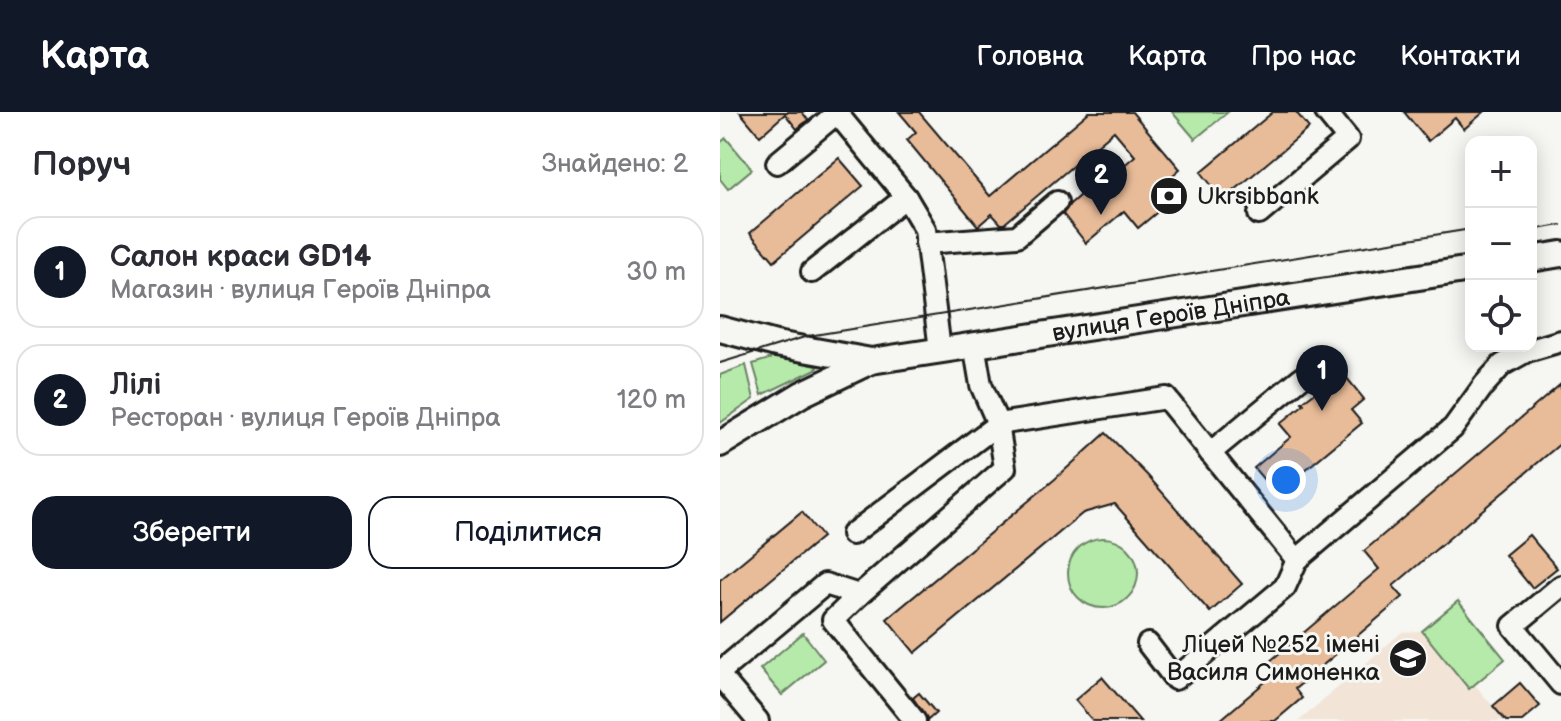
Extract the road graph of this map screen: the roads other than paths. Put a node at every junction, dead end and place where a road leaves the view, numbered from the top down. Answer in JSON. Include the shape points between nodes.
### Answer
{"nodes":[{"id":1,"x":837,"y":112,"type":"edge"},
{"id":2,"x":1326,"y":112,"type":"edge"},
{"id":3,"x":777,"y":163,"type":"dead end"},
{"id":4,"x":906,"y":197,"type":"junction"},
{"id":5,"x":1057,"y":202,"type":"dead end"},
{"id":6,"x":1259,"y":214,"type":"dead end"},
{"id":7,"x":926,"y":243,"type":"junction"},
{"id":8,"x":1561,"y":254,"type":"edge"},
{"id":9,"x":1537,"y":258,"type":"edge"},
{"id":10,"x":1465,"y":270,"type":"edge"},
{"id":11,"x":812,"y":272,"type":"dead end"},
{"id":12,"x":720,"y":329,"type":"edge"},
{"id":13,"x":1561,"y":341,"type":"edge"},
{"id":14,"x":974,"y":344,"type":"junction"},
{"id":15,"x":940,"y":350,"type":"junction"},
{"id":16,"x":871,"y":361,"type":"junction"},
{"id":17,"x":1301,"y":378,"type":"dead end"},
{"id":18,"x":998,"y":424,"type":"junction"},
{"id":19,"x":720,"y":444,"type":"edge"},
{"id":20,"x":1210,"y":453,"type":"junction"},
{"id":21,"x":852,"y":534,"type":"dead end"},
{"id":22,"x":1297,"y":560,"type":"junction"},
{"id":23,"x":1561,"y":586,"type":"edge"},
{"id":24,"x":859,"y":595,"type":"junction"},
{"id":25,"x":1148,"y":644,"type":"dead end"},
{"id":26,"x":720,"y":674,"type":"edge"},
{"id":27,"x":1561,"y":684,"type":"edge"},
{"id":28,"x":758,"y":721,"type":"edge"},
{"id":29,"x":915,"y":721,"type":"edge"}],
"edges":[{"from":1,"to":3,"type":"lane"},
{"from":1,"to":4,"type":"lane"},
{"from":2,"to":6,"type":"lane","via":[[1348,139]]},
{"from":4,"to":7,"type":"lane","via":[[925,229]]},
{"from":4,"to":11,"type":"lane"},
{"from":5,"to":7,"type":"lane","via":[[1017,236]]},
{"from":7,"to":15,"type":"lane"},
{"from":8,"to":9,"type":"main road"},
{"from":10,"to":14,"type":"main road","name":"вулиця Героїв Дніпра"},
{"from":12,"to":16,"type":"main road","name":"вулиця Героїв Дніпра"},
{"from":13,"to":22,"type":"lane","via":[[1502,365],[1453,428]]},
{"from":14,"to":15,"type":"main road","name":"вулиця Героїв Дніпра"},
{"from":14,"to":18,"type":"lane","via":[[981,385]]},
{"from":15,"to":16,"type":"main road","name":"вулиця Героїв Дніпра"},
{"from":16,"to":19,"type":"main road","name":"вулиця Героїв Дніпра","via":[[802,394]]},
{"from":17,"to":20,"type":"lane"},
{"from":18,"to":20,"type":"lane","via":[[1166,398]]},
{"from":18,"to":21,"type":"lane"},
{"from":18,"to":24,"type":"lane","via":[[1005,468]]},
{"from":20,"to":22,"type":"lane"},
{"from":22,"to":25,"type":"lane","via":[[1285,587],[1175,679]]},
{"from":23,"to":27,"type":"lane","via":[[1513,626]]},
{"from":24,"to":26,"type":"lane","via":[[825,584]]},
{"from":24,"to":29,"type":"lane","via":[[833,620]]},
{"from":26,"to":28,"type":"lane"}]}
